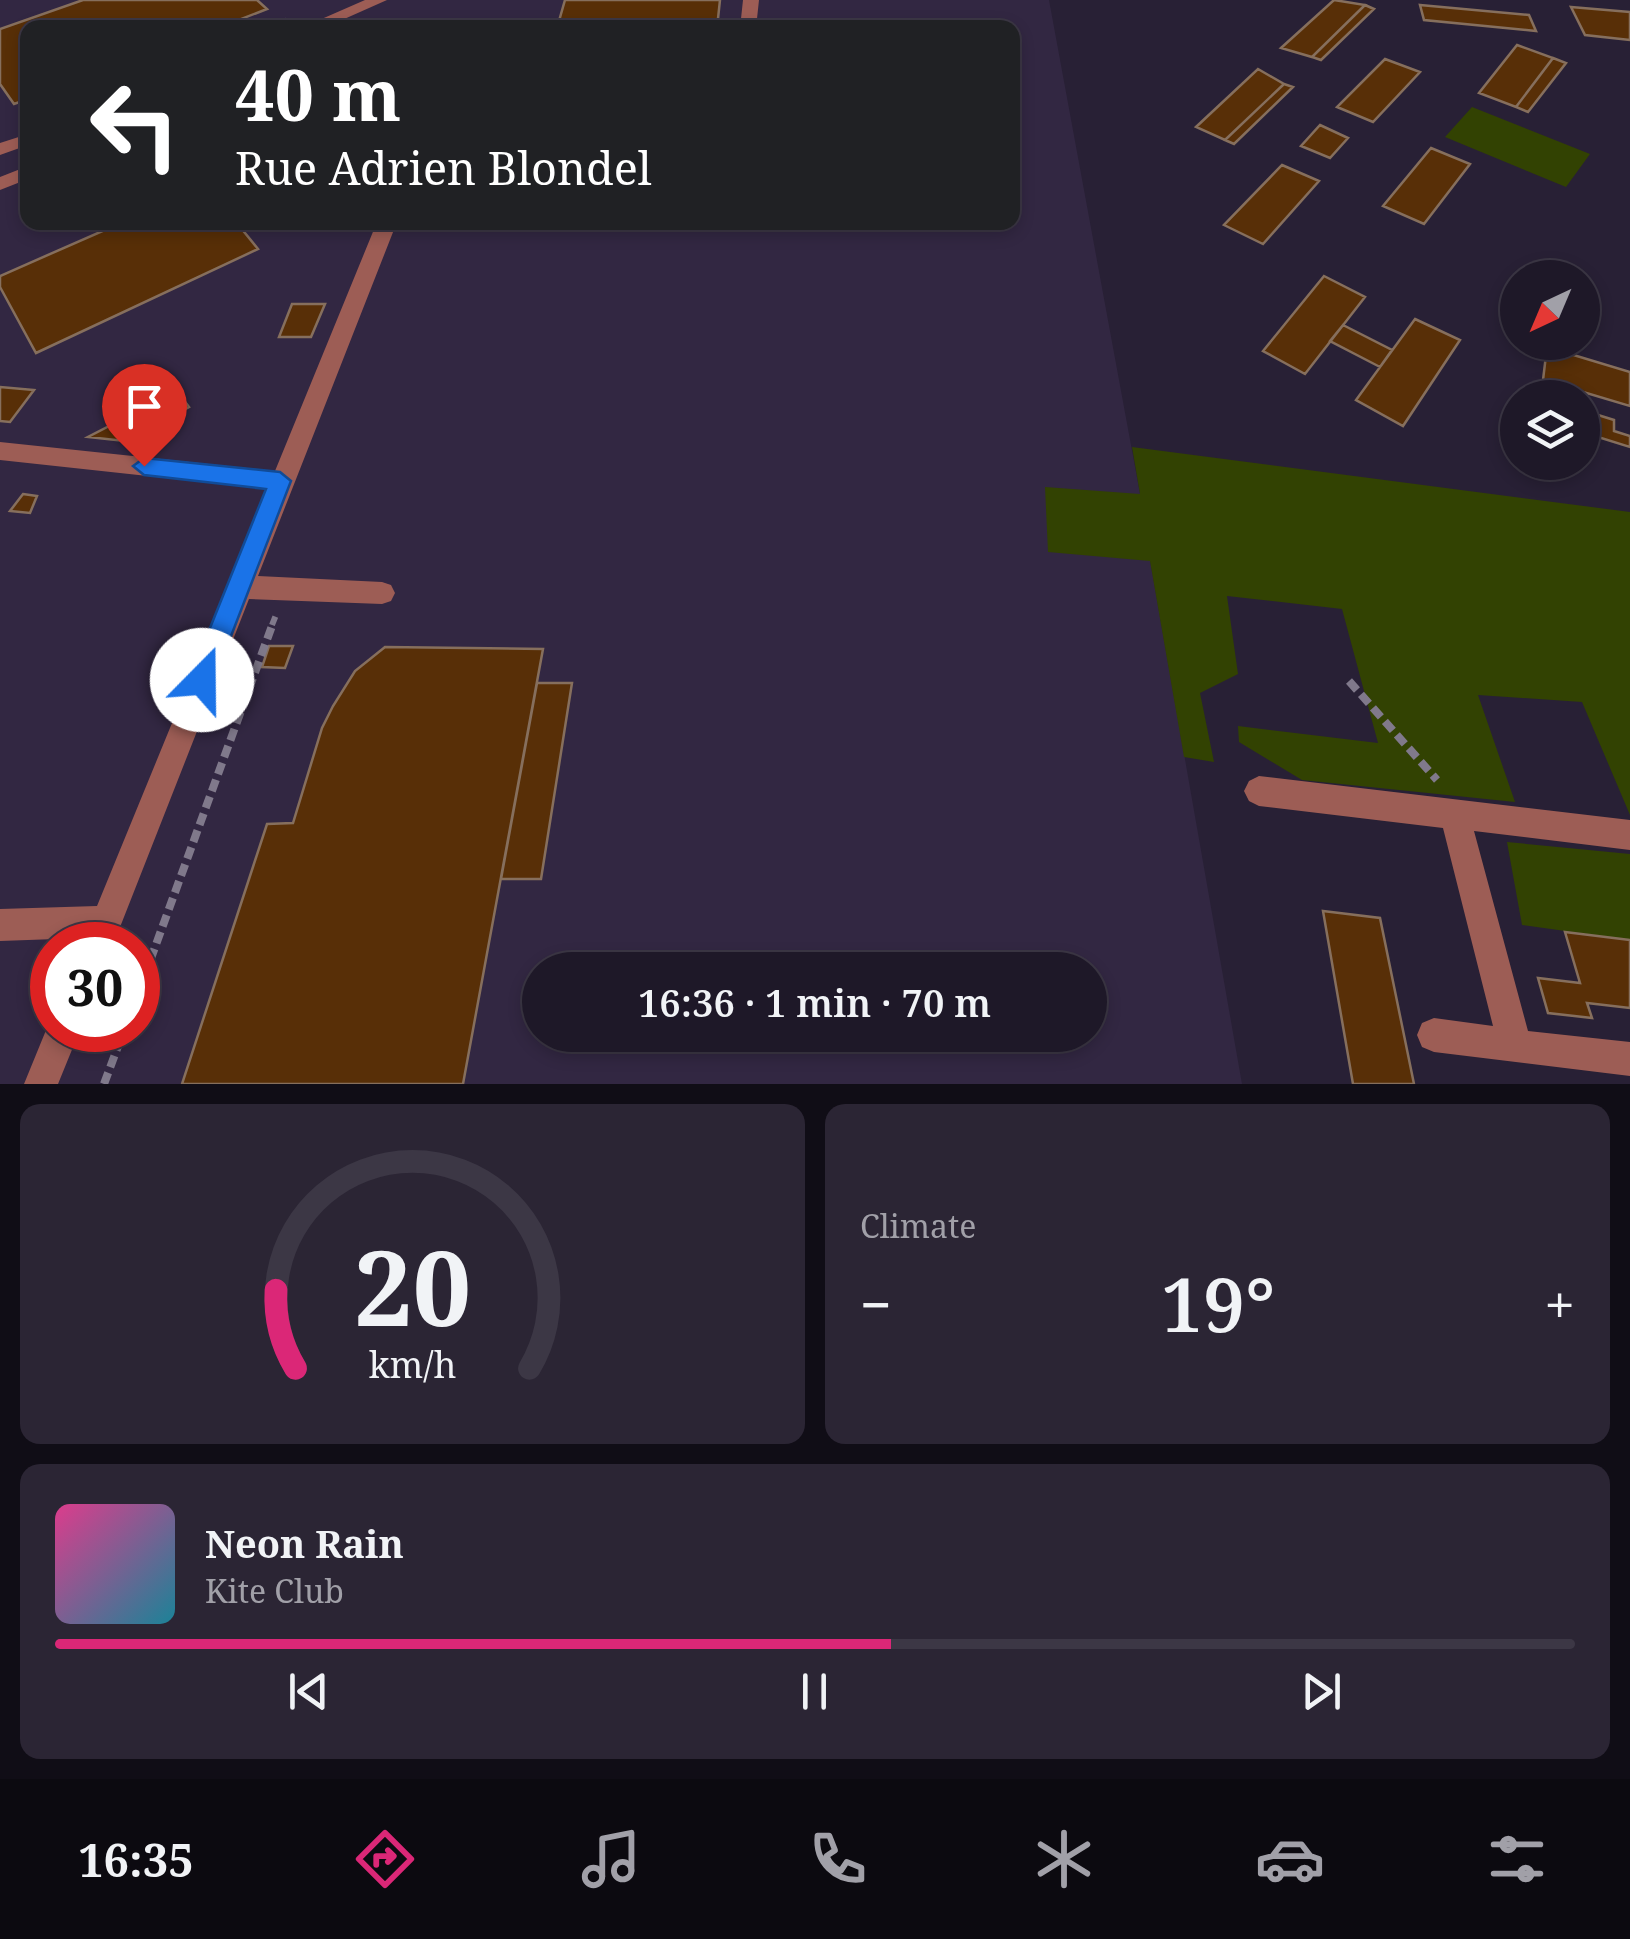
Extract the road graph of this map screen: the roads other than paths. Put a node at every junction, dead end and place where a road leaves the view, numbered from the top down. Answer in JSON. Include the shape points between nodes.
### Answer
{"nodes":[{"id":1,"x":378,"y":0,"type":"edge"},
{"id":2,"x":337,"y":5,"type":"edge"},
{"id":3,"x":383,"y":230,"type":"edge"},
{"id":4,"x":0,"y":451,"type":"edge"},
{"id":5,"x":280,"y":481,"type":"junction"},
{"id":6,"x":239,"y":586,"type":"junction"},
{"id":7,"x":382,"y":593,"type":"dead end"},
{"id":8,"x":1259,"y":791,"type":"dead end"},
{"id":9,"x":1455,"y":816,"type":"junction"},
{"id":10,"x":1630,"y":834,"type":"edge"},
{"id":11,"x":106,"y":922,"type":"edge"},
{"id":12,"x":0,"y":925,"type":"edge"},
{"id":13,"x":30,"y":928,"type":"edge"},
{"id":14,"x":1434,"y":1035,"type":"dead end"},
{"id":15,"x":1516,"y":1046,"type":"junction"},
{"id":16,"x":54,"y":1052,"type":"edge"},
{"id":17,"x":1630,"y":1059,"type":"edge"},
{"id":18,"x":42,"y":1084,"type":"edge"}],
"edges":[{"from":1,"to":2,"type":"street"},
{"from":3,"to":5,"type":"street"},
{"from":4,"to":5,"type":"street"},
{"from":5,"to":6,"type":"street"},
{"from":6,"to":7,"type":"street"},
{"from":6,"to":11,"type":"street"},
{"from":8,"to":9,"type":"street"},
{"from":9,"to":10,"type":"street"},
{"from":9,"to":15,"type":"street"},
{"from":12,"to":13,"type":"street"},
{"from":14,"to":15,"type":"street"},
{"from":15,"to":17,"type":"street"},
{"from":16,"to":18,"type":"street"}]}
